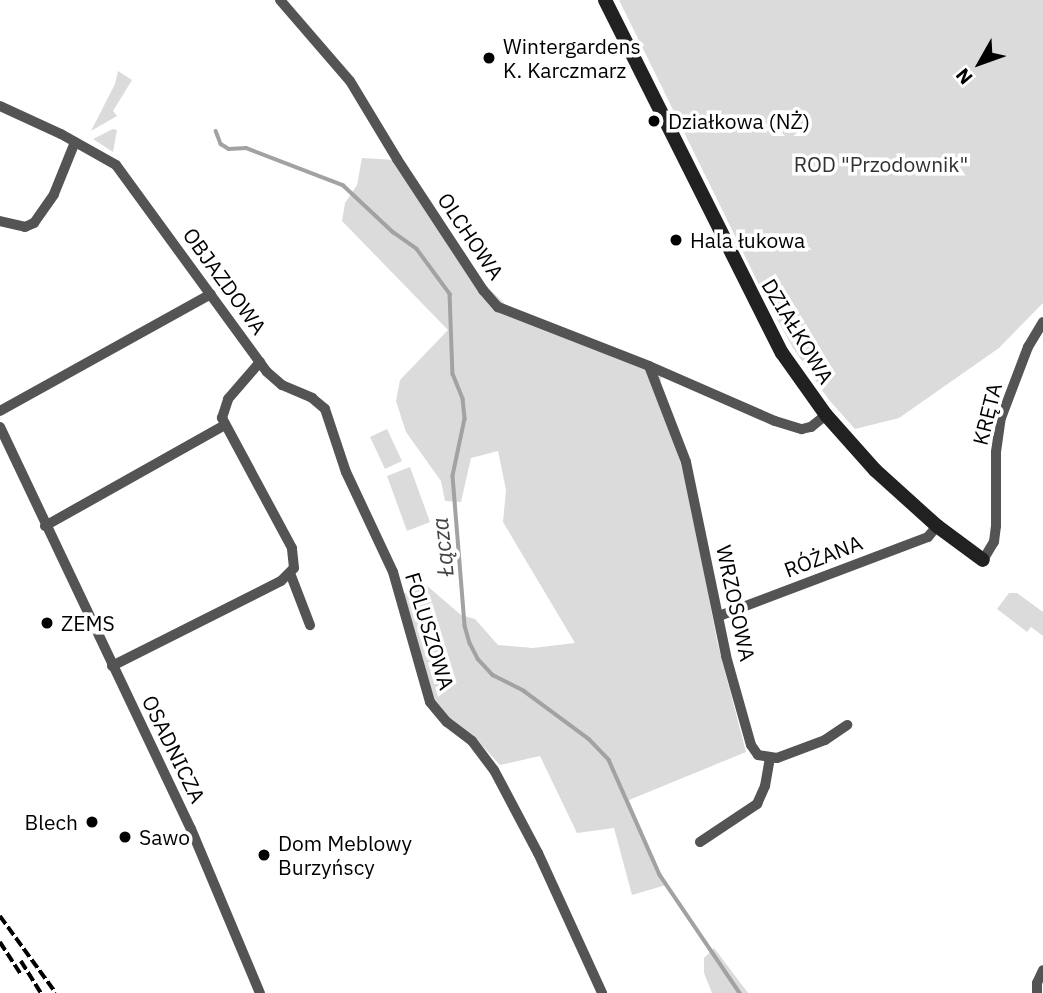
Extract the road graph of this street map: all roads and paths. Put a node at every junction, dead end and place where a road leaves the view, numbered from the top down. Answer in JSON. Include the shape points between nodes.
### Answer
{"nodes":[{"id":1,"x":280,"y":0,"type":"edge"},
{"id":2,"x":605,"y":0,"type":"edge"},
{"id":3,"x":0,"y":106,"type":"edge"},
{"id":4,"x":75,"y":142,"type":"junction"},
{"id":5,"x":0,"y":221,"type":"edge"},
{"id":6,"x":211,"y":294,"type":"junction"},
{"id":7,"x":1043,"y":322,"type":"edge"},
{"id":8,"x":260,"y":362,"type":"junction"},
{"id":9,"x":649,"y":366,"type":"junction"},
{"id":10,"x":0,"y":411,"type":"edge"},
{"id":11,"x":826,"y":415,"type":"junction"},
{"id":12,"x":225,"y":425,"type":"junction"},
{"id":13,"x":0,"y":427,"type":"edge"},
{"id":14,"x":45,"y":526,"type":"junction"},
{"id":15,"x":937,"y":526,"type":"junction"},
{"id":16,"x":983,"y":560,"type":"joint"},
{"id":17,"x":290,"y":573,"type":"junction"},
{"id":18,"x":719,"y":616,"type":"junction"},
{"id":19,"x":310,"y":625,"type":"dead end"},
{"id":20,"x":112,"y":666,"type":"junction"},
{"id":21,"x":848,"y":725,"type":"dead end"},
{"id":22,"x":770,"y":759,"type":"junction"},
{"id":23,"x":700,"y":842,"type":"dead end"},
{"id":24,"x":1043,"y":970,"type":"edge"},
{"id":25,"x":260,"y":993,"type":"edge"},
{"id":26,"x":602,"y":993,"type":"edge"},
{"id":27,"x":1037,"y":993,"type":"edge"}],
"edges":[{"from":1,"to":9,"type":"street","name":"OLCHOWA","via":[[350,81],[483,290],[498,306]]},
{"from":2,"to":11,"type":"street","name":"DZIAŁKOWA","via":[[766,326]]},
{"from":3,"to":4,"type":"street","name":"OBJAZDOWA"},
{"from":4,"to":5,"type":"street","via":[[54,194],[34,223],[24,227]]},
{"from":4,"to":6,"type":"street","name":"OBJAZDOWA","via":[[116,165]]},
{"from":6,"to":8,"type":"street","name":"OBJAZDOWA"},
{"from":6,"to":10,"type":"street"},
{"from":7,"to":16,"type":"street","name":"KRĘTA","via":[[1028,347],[1001,418],[994,542]]},
{"from":8,"to":12,"type":"street","name":"OBJAZDOWA","via":[[228,399],[223,410]]},
{"from":8,"to":26,"type":"street","name":"FOLUSZOWA","via":[[282,385],[325,409],[346,472],[390,563],[430,702],[494,770]]},
{"from":9,"to":11,"type":"street","name":"OLCHOWA","via":[[802,429]]},
{"from":9,"to":18,"type":"street","name":"WRZOSOWA","via":[[686,462]]},
{"from":11,"to":15,"type":"street","name":"DZIAŁKOWA","via":[[875,470]]},
{"from":12,"to":14,"type":"street"},
{"from":12,"to":17,"type":"street","via":[[292,548],[295,558]]},
{"from":13,"to":14,"type":"street","name":"OSADNICZA"},
{"from":14,"to":20,"type":"street","name":"OSADNICZA"},
{"from":15,"to":16,"type":"street","name":"DZIAŁKOWA"},
{"from":15,"to":18,"type":"street","name":"RÓŻANA","via":[[928,537]]},
{"from":17,"to":19,"type":"street"},
{"from":17,"to":20,"type":"street","via":[[281,582]]},
{"from":18,"to":22,"type":"street","name":"WRZOSOWA","via":[[751,745],[758,755]]},
{"from":20,"to":25,"type":"street","name":"OSADNICZA","via":[[191,829]]},
{"from":21,"to":22,"type":"street","via":[[825,740]]},
{"from":22,"to":23,"type":"street","via":[[757,804]]},
{"from":24,"to":27,"type":"street"}]}
